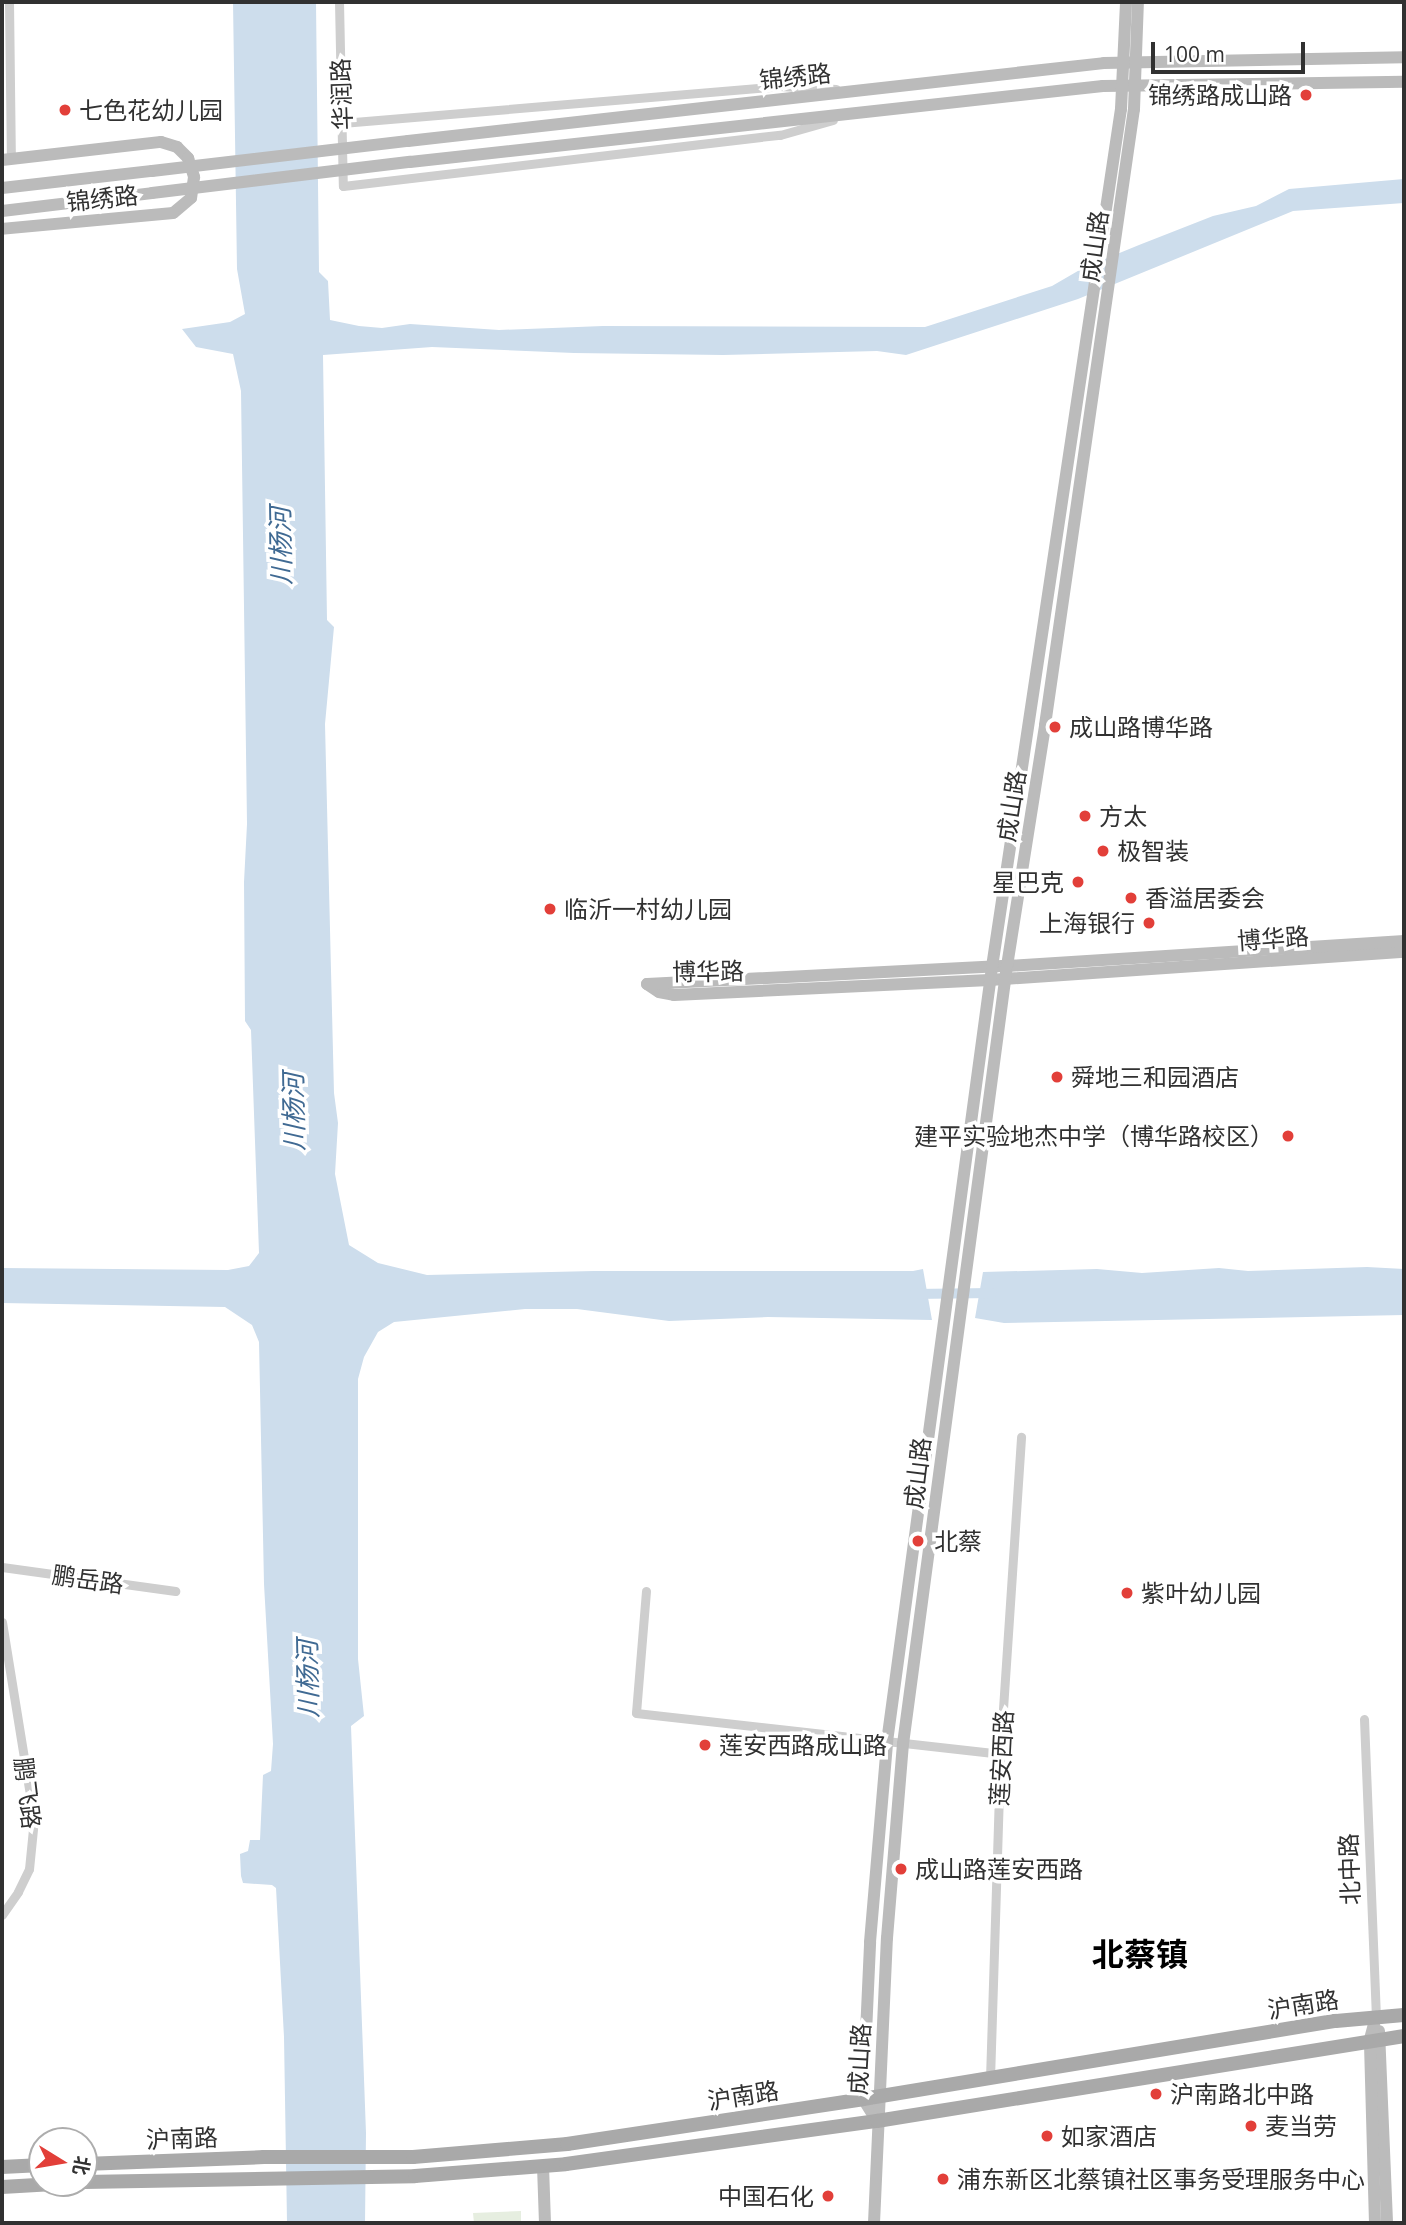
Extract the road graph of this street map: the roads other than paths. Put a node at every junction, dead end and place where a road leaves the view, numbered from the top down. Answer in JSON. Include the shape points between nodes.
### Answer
{"nodes":[{"id":1,"x":9,"y":2,"type":"edge"},
{"id":2,"x":339,"y":2,"type":"edge"},
{"id":3,"x":1126,"y":2,"type":"edge"},
{"id":4,"x":1138,"y":2,"type":"edge"},
{"id":5,"x":1404,"y":57,"type":"edge"},
{"id":6,"x":1131,"y":62,"type":"junction"},
{"id":7,"x":1404,"y":82,"type":"edge"},
{"id":8,"x":1131,"y":84,"type":"junction"},
{"id":9,"x":862,"y":90,"type":"junction"},
{"id":10,"x":862,"y":111,"type":"junction"},
{"id":11,"x":342,"y":123,"type":"junction"},
{"id":12,"x":7,"y":159,"type":"edge"},
{"id":13,"x":2,"y":188,"type":"edge"},
{"id":14,"x":2,"y":212,"type":"edge"},
{"id":15,"x":2,"y":229,"type":"edge"},
{"id":16,"x":1404,"y":941,"type":"edge"},
{"id":17,"x":1404,"y":951,"type":"edge"},
{"id":18,"x":1006,"y":973,"type":"junction"},
{"id":19,"x":991,"y":974,"type":"junction"},
{"id":20,"x":960,"y":1254,"type":"junction"},
{"id":21,"x":950,"y":1331,"type":"junction"},
{"id":22,"x":1021,"y":1437,"type":"dead end"},
{"id":23,"x":2,"y":1567,"type":"edge"},
{"id":24,"x":175,"y":1591,"type":"dead end"},
{"id":25,"x":646,"y":1591,"type":"dead end"},
{"id":26,"x":2,"y":1622,"type":"edge"},
{"id":27,"x":1364,"y":1719,"type":"dead end"},
{"id":28,"x":887,"y":1742,"type":"junction"},
{"id":29,"x":903,"y":1744,"type":"junction"},
{"id":30,"x":1000,"y":1754,"type":"junction"},
{"id":31,"x":2,"y":1915,"type":"edge"},
{"id":32,"x":1404,"y":2015,"type":"edge"},
{"id":33,"x":1376,"y":2017,"type":"junction"},
{"id":34,"x":1404,"y":2036,"type":"edge"},
{"id":35,"x":1376,"y":2039,"type":"junction"},
{"id":36,"x":990,"y":2079,"type":"junction"},
{"id":37,"x":871,"y":2098,"type":"junction"},
{"id":38,"x":877,"y":2121,"type":"junction"},
{"id":39,"x":98,"y":2163,"type":"edge"},
{"id":40,"x":28,"y":2166,"type":"edge"},
{"id":41,"x":543,"y":2166,"type":"junction"},
{"id":42,"x":2,"y":2167,"type":"edge"},
{"id":43,"x":98,"y":2182,"type":"edge"},
{"id":44,"x":28,"y":2185,"type":"edge"},
{"id":45,"x":2,"y":2187,"type":"edge"},
{"id":46,"x":545,"y":2223,"type":"edge"},
{"id":47,"x":874,"y":2223,"type":"edge"},
{"id":48,"x":1375,"y":2223,"type":"edge"},
{"id":49,"x":1387,"y":2223,"type":"edge"}],
"edges":[{"from":1,"to":12,"type":"street"},
{"from":2,"to":11,"type":"street","name":"华润路"},
{"from":3,"to":6,"type":"main road","name":"成山路"},
{"from":4,"to":6,"type":"main road","name":"成山路"},
{"from":5,"to":6,"type":"main road","name":"锦绣路"},
{"from":6,"to":8,"type":"main road","name":"成山路"},
{"from":6,"to":9,"type":"main road","name":"锦绣路"},
{"from":7,"to":8,"type":"main road","name":"锦绣路"},
{"from":8,"to":10,"type":"main road","name":"锦绣路"},
{"from":8,"to":18,"type":"main road","name":"成山路","via":[[1119,220]]},
{"from":8,"to":19,"type":"main road","name":"成山路","via":[[1105,220]]},
{"from":9,"to":11,"type":"street","via":[[779,86]]},
{"from":9,"to":13,"type":"main road","name":"锦绣路","bridge":true},
{"from":10,"to":11,"type":"street","name":"华润路","via":[[780,135],[344,186]]},
{"from":10,"to":14,"type":"main road","name":"锦绣路","bridge":true},
{"from":12,"to":15,"type":"main road","name":"锦绣路","via":[[162,142],[177,146],[188,158],[194,184],[191,198],[173,213]]},
{"from":16,"to":18,"type":"main road","name":"博华路"},
{"from":17,"to":18,"type":"main road","name":"博华路"},
{"from":18,"to":19,"type":"main road","name":"博华路"},
{"from":18,"to":20,"type":"main road","name":"成山路"},
{"from":19,"to":19,"type":"main road","name":"博华路","via":[[647,984],[674,995]]},
{"from":19,"to":20,"type":"main road","name":"成山路"},
{"from":20,"to":21,"type":"main road","name":"成山路"},
{"from":21,"to":28,"type":"main road","name":"成山路"},
{"from":21,"to":29,"type":"main road","name":"成山路"},
{"from":22,"to":30,"type":"street","name":"莲安西路"},
{"from":23,"to":24,"type":"street","name":"鹏岳路"},
{"from":25,"to":28,"type":"street","via":[[636,1713]]},
{"from":26,"to":31,"type":"street","name":"鹏飞路","via":[[34,1819],[29,1869]]},
{"from":27,"to":33,"type":"street","name":"北中路"},
{"from":28,"to":29,"type":"street"},
{"from":28,"to":37,"type":"main road","name":"成山路","via":[[870,1942]]},
{"from":29,"to":30,"type":"street"},
{"from":29,"to":37,"type":"main road","name":"成山路"},
{"from":30,"to":36,"type":"street","name":"莲安西路"},
{"from":32,"to":33,"type":"main road","name":"沪南路"},
{"from":33,"to":35,"type":"main road","name":"北中路"},
{"from":33,"to":36,"type":"main road","name":"沪南路"},
{"from":34,"to":35,"type":"main road","name":"沪南路"},
{"from":35,"to":38,"type":"main road","name":"沪南路"},
{"from":35,"to":48,"type":"main road","name":"北中路"},
{"from":35,"to":49,"type":"main road","name":"北中路"},
{"from":36,"to":37,"type":"main road","name":"沪南路"},
{"from":37,"to":38,"type":"main road","name":"成山路"},
{"from":37,"to":39,"type":"main road","name":"沪南路","via":[[567,2144],[413,2157]]},
{"from":38,"to":41,"type":"main road","name":"沪南路"},
{"from":38,"to":47,"type":"main road","name":"成山路"},
{"from":40,"to":42,"type":"main road"},
{"from":41,"to":43,"type":"main road","name":"沪南路","via":[[415,2176]]},
{"from":41,"to":46,"type":"main road"},
{"from":44,"to":45,"type":"main road"}]}
